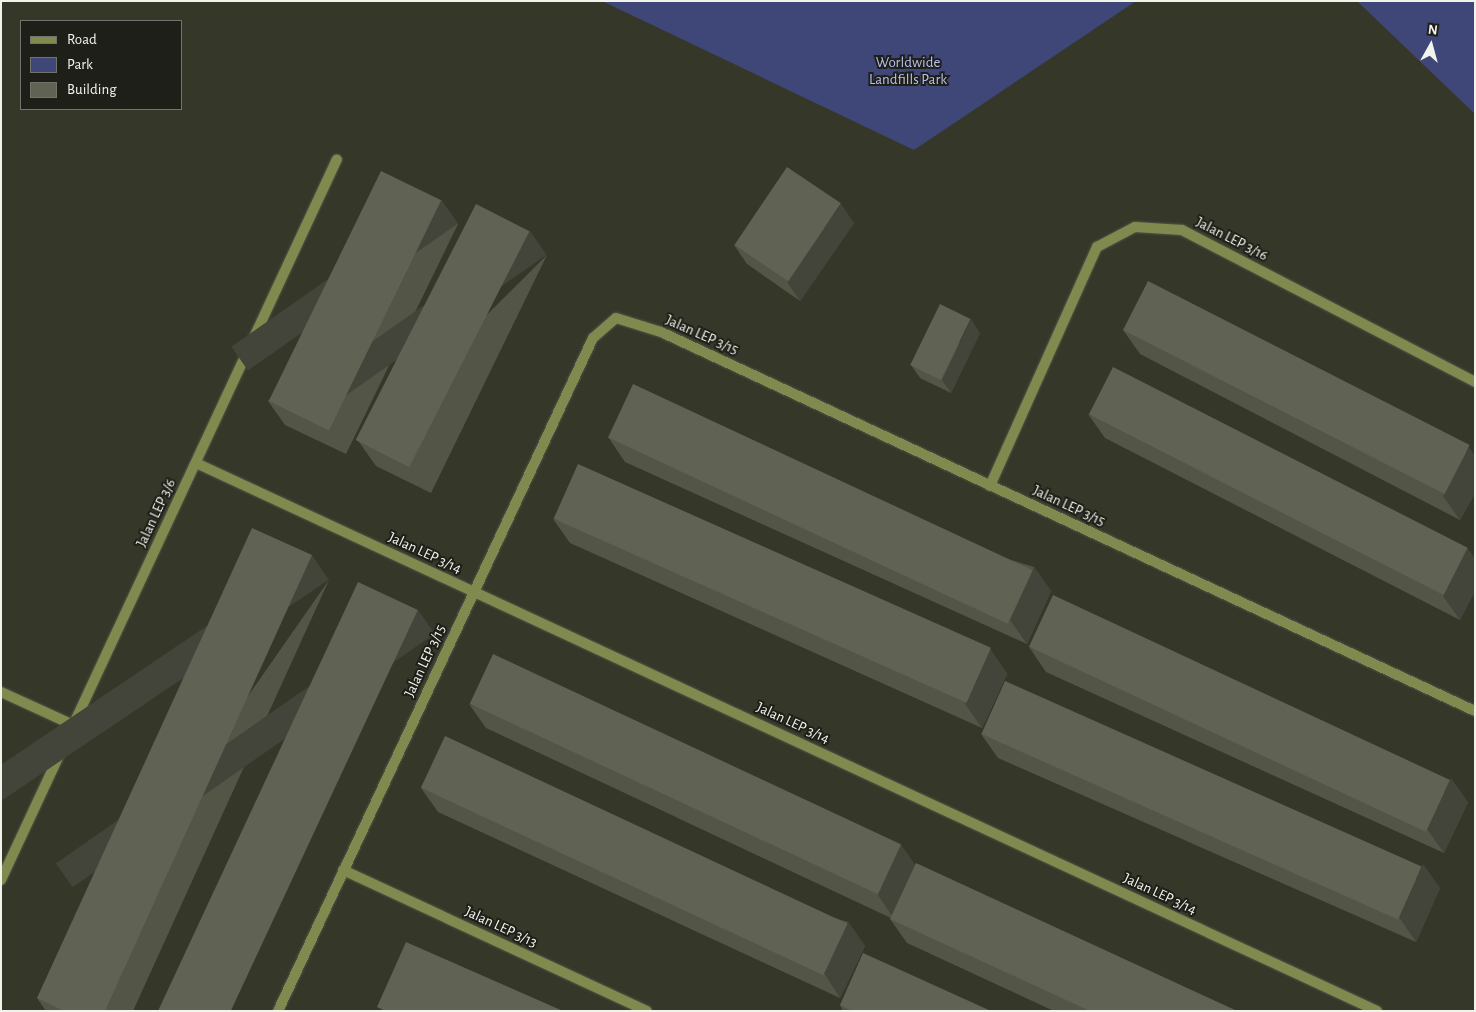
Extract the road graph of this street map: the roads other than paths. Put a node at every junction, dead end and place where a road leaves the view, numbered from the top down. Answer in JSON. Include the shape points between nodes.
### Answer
{"nodes":[{"id":1,"x":337,"y":159,"type":"dead end"},
{"id":2,"x":1475,"y":382,"type":"edge"},
{"id":3,"x":196,"y":462,"type":"junction"},
{"id":4,"x":990,"y":486,"type":"junction"},
{"id":5,"x":474,"y":592,"type":"junction"},
{"id":6,"x":1,"y":692,"type":"edge"},
{"id":7,"x":1475,"y":711,"type":"edge"},
{"id":8,"x":73,"y":725,"type":"junction"},
{"id":9,"x":343,"y":870,"type":"junction"},
{"id":10,"x":1,"y":880,"type":"edge"},
{"id":11,"x":278,"y":1011,"type":"edge"},
{"id":12,"x":646,"y":1011,"type":"edge"},
{"id":13,"x":1377,"y":1011,"type":"edge"}],
"edges":[{"from":1,"to":3,"type":"street","name":"Jalan LEP 3/6"},
{"from":2,"to":4,"type":"street","name":"Jalan LEP 3/16","via":[[1182,230],[1135,227],[1097,247]]},
{"from":3,"to":5,"type":"street","name":"Jalan LEP 3/14"},
{"from":3,"to":8,"type":"street","name":"Jalan LEP 3/6"},
{"from":4,"to":5,"type":"street","name":"Jalan LEP 3/15","via":[[661,332],[616,318],[593,338]]},
{"from":4,"to":7,"type":"street","name":"Jalan LEP 3/15"},
{"from":5,"to":9,"type":"street","name":"Jalan LEP 3/15"},
{"from":5,"to":13,"type":"street","name":"Jalan LEP 3/14"},
{"from":6,"to":8,"type":"street"},
{"from":8,"to":10,"type":"street","name":"Jalan LEP 3/6"},
{"from":9,"to":11,"type":"street","name":"Jalan LEP 3/15"},
{"from":9,"to":12,"type":"street","name":"Jalan LEP 3/13"}]}
